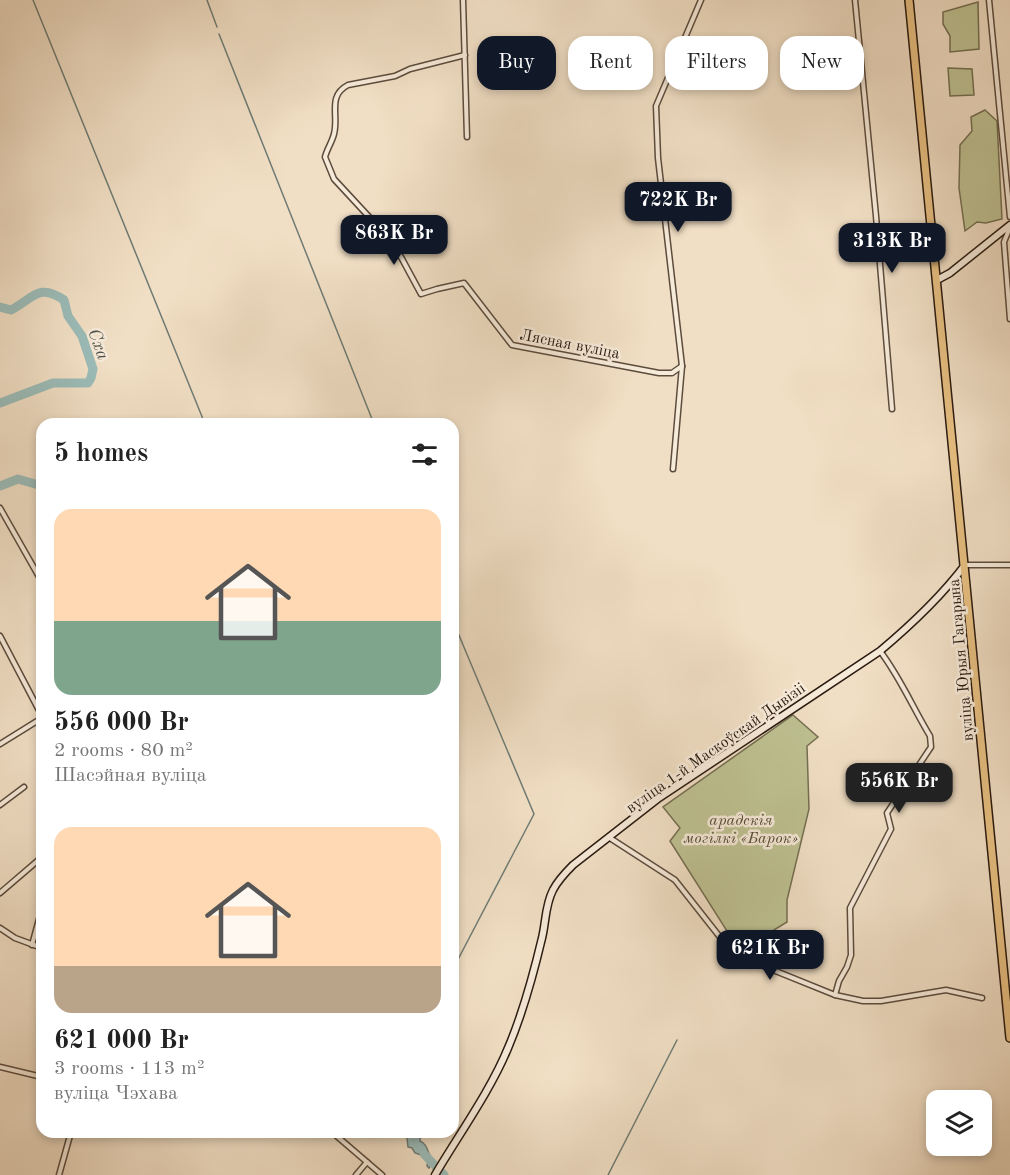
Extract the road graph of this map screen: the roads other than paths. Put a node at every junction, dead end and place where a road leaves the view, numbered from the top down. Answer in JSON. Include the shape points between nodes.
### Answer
{"nodes":[{"id":1,"x":463,"y":0,"type":"edge"},
{"id":2,"x":701,"y":0,"type":"edge"},
{"id":3,"x":855,"y":0,"type":"edge"},
{"id":4,"x":909,"y":0,"type":"edge"},
{"id":5,"x":989,"y":0,"type":"edge"},
{"id":6,"x":465,"y":56,"type":"junction"},
{"id":7,"x":467,"y":137,"type":"dead end"},
{"id":8,"x":1010,"y":217,"type":"edge"},
{"id":9,"x":1010,"y":226,"type":"edge"},
{"id":10,"x":937,"y":280,"type":"junction"},
{"id":11,"x":1010,"y":319,"type":"edge"},
{"id":12,"x":682,"y":366,"type":"junction"},
{"id":13,"x":892,"y":409,"type":"dead end"},
{"id":14,"x":673,"y":469,"type":"dead end"},
{"id":15,"x":0,"y":508,"type":"edge"},
{"id":16,"x":965,"y":565,"type":"junction"},
{"id":17,"x":1010,"y":565,"type":"edge"},
{"id":18,"x":36,"y":571,"type":"edge"},
{"id":19,"x":0,"y":636,"type":"edge"},
{"id":20,"x":880,"y":651,"type":"junction"},
{"id":21,"x":36,"y":705,"type":"edge"},
{"id":22,"x":36,"y":721,"type":"edge"},
{"id":23,"x":0,"y":744,"type":"edge"},
{"id":24,"x":24,"y":787,"type":"dead end"},
{"id":25,"x":0,"y":805,"type":"edge"},
{"id":26,"x":610,"y":838,"type":"junction"},
{"id":27,"x":36,"y":862,"type":"edge"},
{"id":28,"x":0,"y":893,"type":"edge"},
{"id":29,"x":0,"y":928,"type":"edge"},
{"id":30,"x":36,"y":930,"type":"edge"},
{"id":31,"x":32,"y":945,"type":"junction"},
{"id":32,"x":36,"y":946,"type":"edge"},
{"id":33,"x":835,"y":995,"type":"junction"},
{"id":34,"x":982,"y":998,"type":"dead end"},
{"id":35,"x":1010,"y":1038,"type":"edge"},
{"id":36,"x":0,"y":1067,"type":"edge"},
{"id":37,"x":36,"y":1076,"type":"edge"},
{"id":38,"x":459,"y":1134,"type":"edge"},
{"id":39,"x":69,"y":1138,"type":"edge"},
{"id":40,"x":339,"y":1138,"type":"edge"},
{"id":41,"x":456,"y":1138,"type":"edge"},
{"id":42,"x":367,"y":1162,"type":"junction"},
{"id":43,"x":59,"y":1175,"type":"edge"},
{"id":44,"x":356,"y":1175,"type":"edge"},
{"id":45,"x":382,"y":1175,"type":"edge"},
{"id":46,"x":435,"y":1175,"type":"edge"}],
"edges":[{"from":1,"to":6,"type":"street"},
{"from":2,"to":12,"type":"street","via":[[656,106],[658,158]]},
{"from":3,"to":13,"type":"street"},
{"from":4,"to":10,"type":"main road","name":"вуліца Юрыя Гагарына"},
{"from":5,"to":8,"type":"street"},
{"from":6,"to":7,"type":"street"},
{"from":6,"to":12,"type":"street","name":"Лясная вуліца","via":[[341,88],[334,99],[334,131],[325,157],[334,179],[401,257],[421,294],[464,283],[512,345],[659,373],[672,373]]},
{"from":9,"to":10,"type":"street"},
{"from":9,"to":11,"type":"street","via":[[1004,242]]},
{"from":10,"to":16,"type":"main road","name":"вуліца Юрыя Гагарына"},
{"from":12,"to":14,"type":"street"},
{"from":15,"to":18,"type":"street"},
{"from":16,"to":17,"type":"street"},
{"from":16,"to":20,"type":"street","name":"вуліца 1-й Маскоўскай Дывізіі","via":[[914,623]]},
{"from":16,"to":35,"type":"main road","name":"вуліца Юрыя Гагарына"},
{"from":19,"to":21,"type":"street"},
{"from":20,"to":26,"type":"street","name":"вуліца 1-й Маскоўскай Дывізіі","via":[[659,798]]},
{"from":20,"to":33,"type":"street","via":[[930,736],[931,747],[887,813],[891,829],[850,908],[851,955]]},
{"from":22,"to":23,"type":"street"},
{"from":24,"to":25,"type":"street"},
{"from":26,"to":33,"type":"street","via":[[675,880],[728,946],[746,959]]},
{"from":26,"to":38,"type":"street","name":"вуліца 1-й Маскоўскай Дывізіі","via":[[573,865],[553,890],[528,993],[508,1050]]},
{"from":27,"to":28,"type":"street"},
{"from":29,"to":31,"type":"street"},
{"from":30,"to":31,"type":"street"},
{"from":31,"to":32,"type":"street"},
{"from":33,"to":34,"type":"street","via":[[881,1001],[946,990]]},
{"from":36,"to":37,"type":"street"},
{"from":39,"to":43,"type":"street"},
{"from":40,"to":42,"type":"street"},
{"from":41,"to":46,"type":"street","name":"вуліца 1-й Маскоўскай Дывізіі"},
{"from":42,"to":44,"type":"street"},
{"from":42,"to":45,"type":"street"}]}
